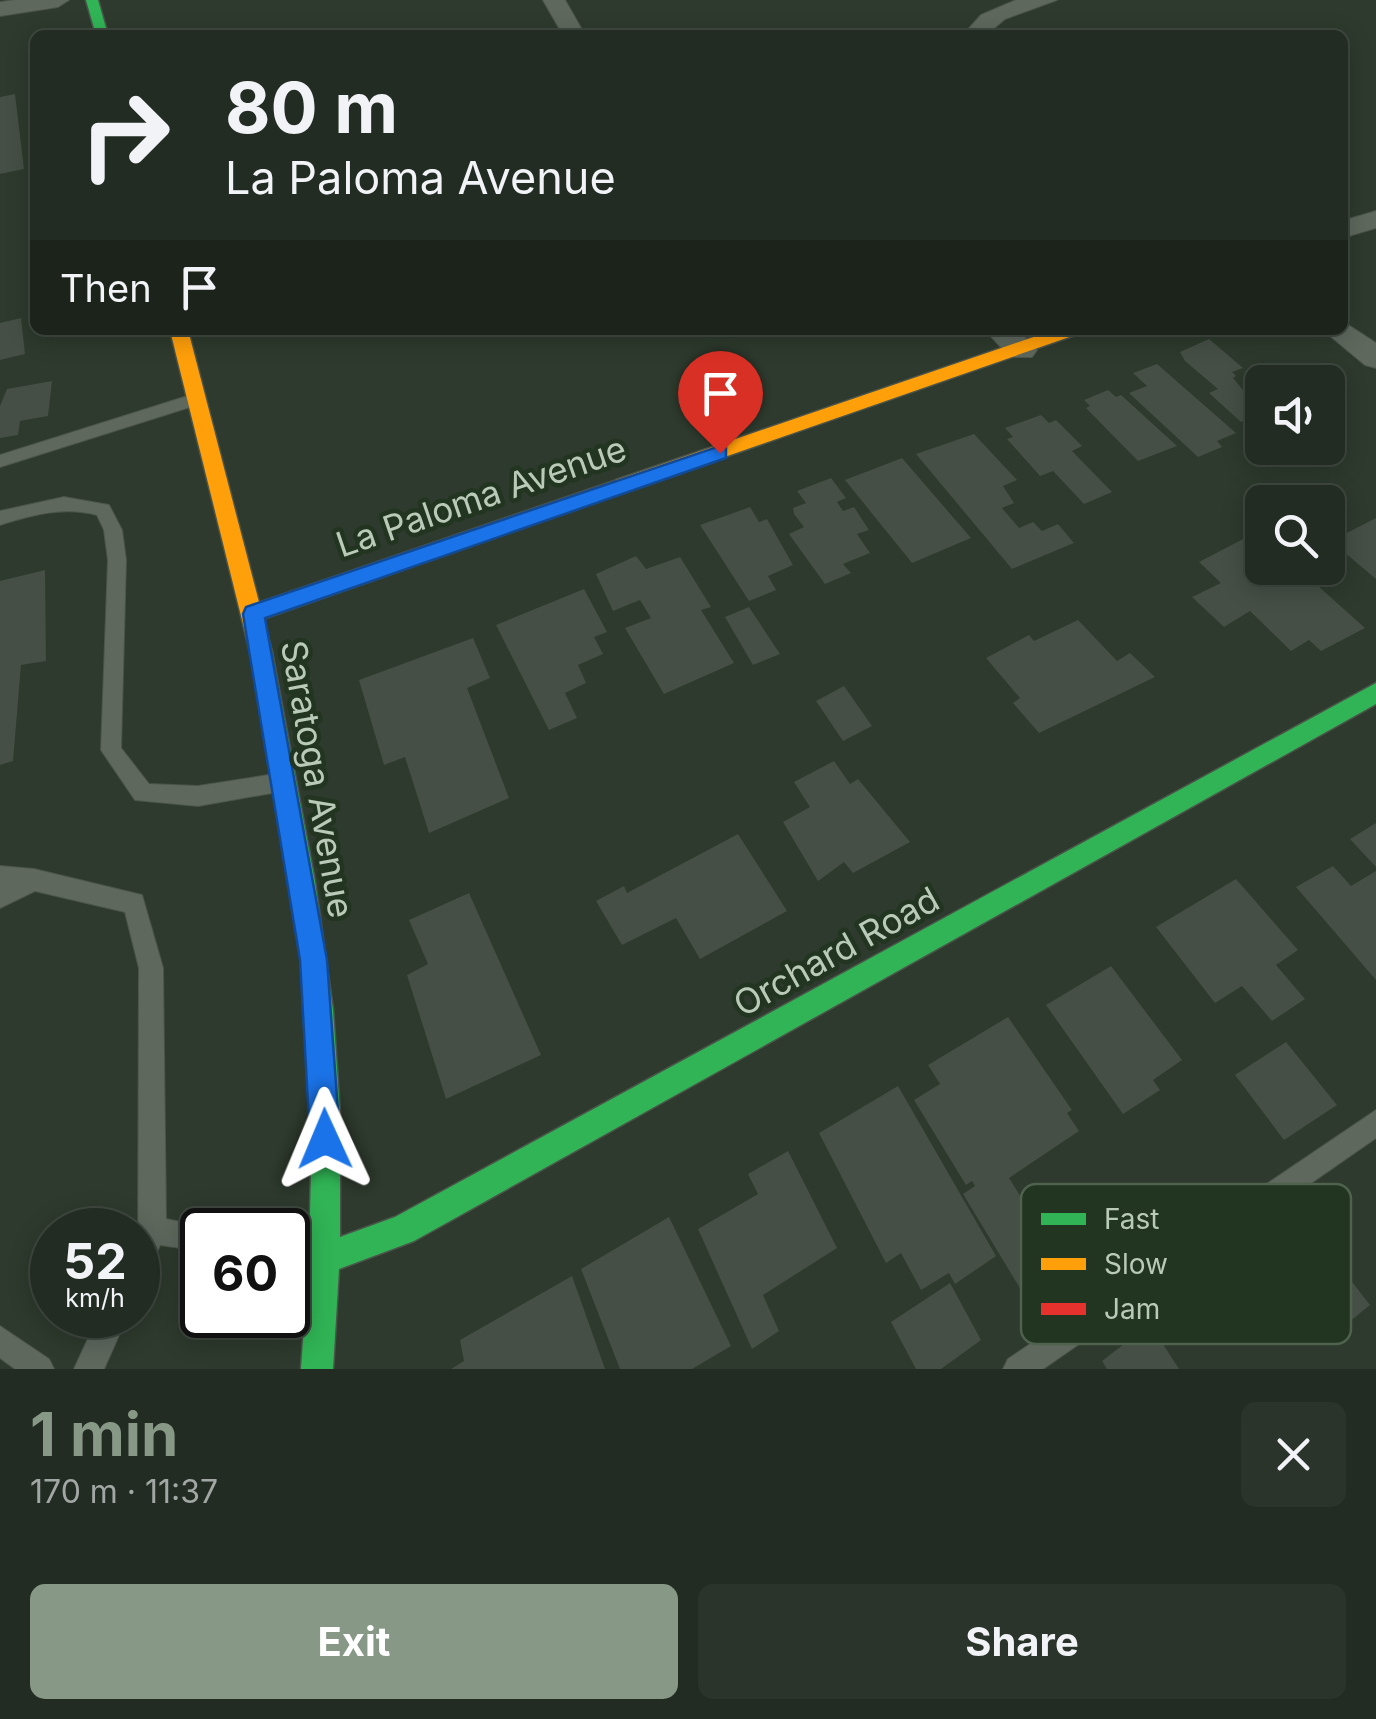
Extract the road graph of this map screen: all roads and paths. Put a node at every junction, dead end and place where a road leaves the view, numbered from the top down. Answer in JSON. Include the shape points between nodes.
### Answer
{"nodes":[{"id":1,"x":58,"y":0,"type":"edge"},
{"id":2,"x":92,"y":0,"type":"edge"},
{"id":3,"x":554,"y":0,"type":"edge"},
{"id":4,"x":1046,"y":0,"type":"edge"},
{"id":5,"x":0,"y":9,"type":"edge"},
{"id":6,"x":101,"y":30,"type":"edge"},
{"id":7,"x":571,"y":30,"type":"edge"},
{"id":8,"x":978,"y":30,"type":"edge"},
{"id":9,"x":1376,"y":218,"type":"edge"},
{"id":10,"x":1348,"y":228,"type":"edge"},
{"id":11,"x":180,"y":335,"type":"edge"},
{"id":12,"x":1041,"y":335,"type":"edge"},
{"id":13,"x":1345,"y":335,"type":"edge"},
{"id":14,"x":1010,"y":340,"type":"edge"},
{"id":15,"x":1376,"y":358,"type":"edge"},
{"id":16,"x":197,"y":399,"type":"junction"},
{"id":17,"x":0,"y":461,"type":"edge"},
{"id":18,"x":0,"y":518,"type":"edge"},
{"id":19,"x":254,"y":614,"type":"junction"},
{"id":20,"x":1376,"y":693,"type":"edge"},
{"id":21,"x":283,"y":782,"type":"junction"},
{"id":22,"x":0,"y":877,"type":"edge"},
{"id":23,"x":34,"y":880,"type":"junction"},
{"id":24,"x":0,"y":897,"type":"edge"},
{"id":25,"x":1376,"y":1123,"type":"edge"},
{"id":26,"x":1287,"y":1184,"type":"edge"},
{"id":27,"x":152,"y":1208,"type":"edge"},
{"id":28,"x":310,"y":1256,"type":"edge"},
{"id":29,"x":325,"y":1258,"type":"junction"},
{"id":30,"x":103,"y":1338,"type":"edge"},
{"id":31,"x":0,"y":1340,"type":"edge"},
{"id":32,"x":1054,"y":1344,"type":"edge"},
{"id":33,"x":39,"y":1369,"type":"edge"},
{"id":34,"x":89,"y":1369,"type":"edge"},
{"id":35,"x":317,"y":1369,"type":"edge"},
{"id":36,"x":1018,"y":1369,"type":"edge"}],
"edges":[{"from":1,"to":5,"type":"street"},
{"from":2,"to":6,"type":"street"},
{"from":3,"to":7,"type":"street"},
{"from":4,"to":8,"type":"street","via":[[1010,7]]},
{"from":9,"to":10,"type":"street"},
{"from":11,"to":16,"type":"street","name":"Saratoga Avenue"},
{"from":12,"to":14,"type":"street","name":"La Paloma Avenue"},
{"from":13,"to":15,"type":"street"},
{"from":14,"to":19,"type":"street","name":"La Paloma Avenue"},
{"from":16,"to":17,"type":"lane"},
{"from":16,"to":19,"type":"street","name":"Saratoga Avenue"},
{"from":18,"to":21,"type":"lane","via":[[52,502],[103,510],[117,560],[111,750],[143,793],[198,796]]},
{"from":19,"to":21,"type":"street","name":"Saratoga Avenue"},
{"from":20,"to":29,"type":"street","name":"Orchard Road","via":[[403,1230]]},
{"from":21,"to":29,"type":"street","name":"Saratoga Avenue","via":[[314,960],[325,1099]]},
{"from":22,"to":23,"type":"lane"},
{"from":23,"to":24,"type":"lane"},
{"from":23,"to":27,"type":"lane","via":[[134,903],[152,968]]},
{"from":25,"to":26,"type":"lane"},
{"from":28,"to":29,"type":"lane"},
{"from":29,"to":35,"type":"street","name":"Saratoga Avenue"},
{"from":30,"to":34,"type":"lane"},
{"from":31,"to":33,"type":"lane"},
{"from":32,"to":36,"type":"lane"}]}
